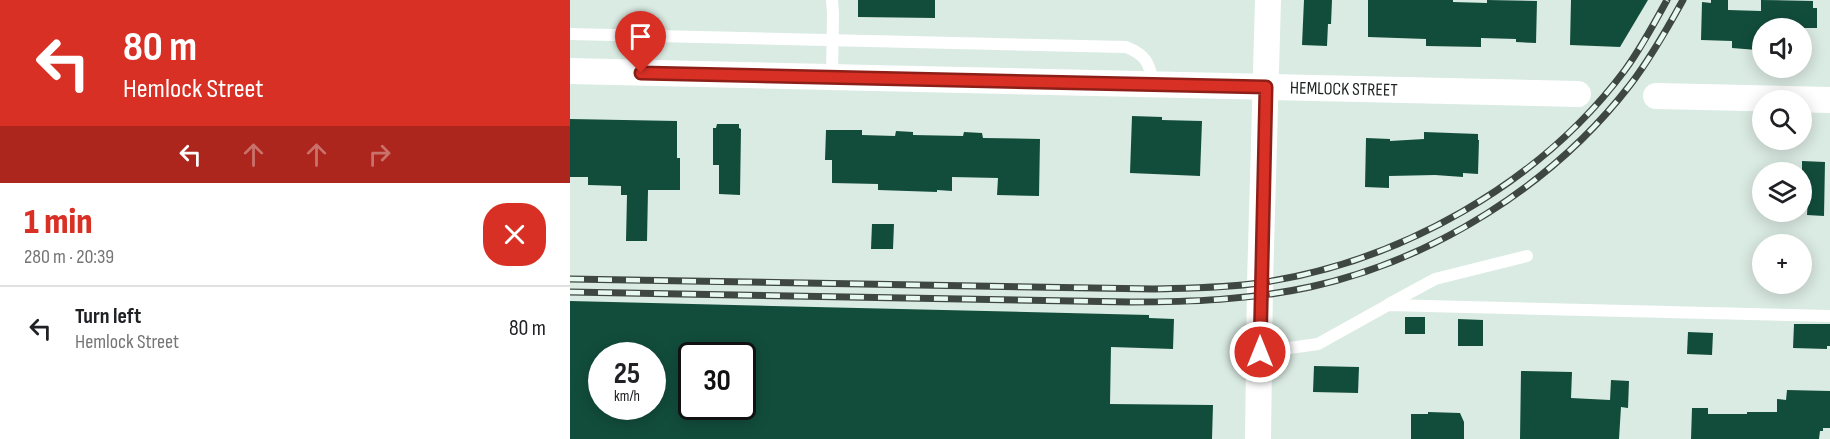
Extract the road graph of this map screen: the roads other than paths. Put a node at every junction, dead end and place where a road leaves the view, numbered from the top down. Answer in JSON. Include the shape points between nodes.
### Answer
{"nodes":[{"id":1,"x":832,"y":0,"type":"edge"},
{"id":2,"x":1268,"y":0,"type":"edge"},
{"id":3,"x":570,"y":34,"type":"edge"},
{"id":4,"x":832,"y":41,"type":"junction"},
{"id":5,"x":570,"y":71,"type":"edge"},
{"id":6,"x":831,"y":77,"type":"junction"},
{"id":7,"x":1154,"y":84,"type":"junction"},
{"id":8,"x":1266,"y":87,"type":"junction"},
{"id":9,"x":1578,"y":94,"type":"dead end"},
{"id":10,"x":1656,"y":96,"type":"dead end"},
{"id":11,"x":1830,"y":100,"type":"edge"},
{"id":12,"x":1527,"y":256,"type":"dead end"},
{"id":13,"x":1388,"y":305,"type":"junction"},
{"id":14,"x":1830,"y":316,"type":"edge"},
{"id":15,"x":1260,"y":352,"type":"junction"},
{"id":16,"x":1258,"y":439,"type":"edge"}],
"edges":[{"from":1,"to":4,"type":"lane"},
{"from":2,"to":8,"type":"street"},
{"from":3,"to":4,"type":"lane"},
{"from":4,"to":6,"type":"lane"},
{"from":4,"to":7,"type":"lane","via":[[1126,47],[1149,63]]},
{"from":5,"to":6,"type":"street","name":"HEMLOCK STREET"},
{"from":6,"to":7,"type":"street","name":"HEMLOCK STREET"},
{"from":7,"to":8,"type":"street","name":"HEMLOCK STREET"},
{"from":8,"to":9,"type":"street","name":"HEMLOCK STREET"},
{"from":8,"to":15,"type":"street"},
{"from":10,"to":11,"type":"street"},
{"from":12,"to":13,"type":"lane","via":[[1435,279]]},
{"from":13,"to":14,"type":"lane"},
{"from":13,"to":15,"type":"lane","via":[[1318,344]]},
{"from":15,"to":16,"type":"street"}]}
